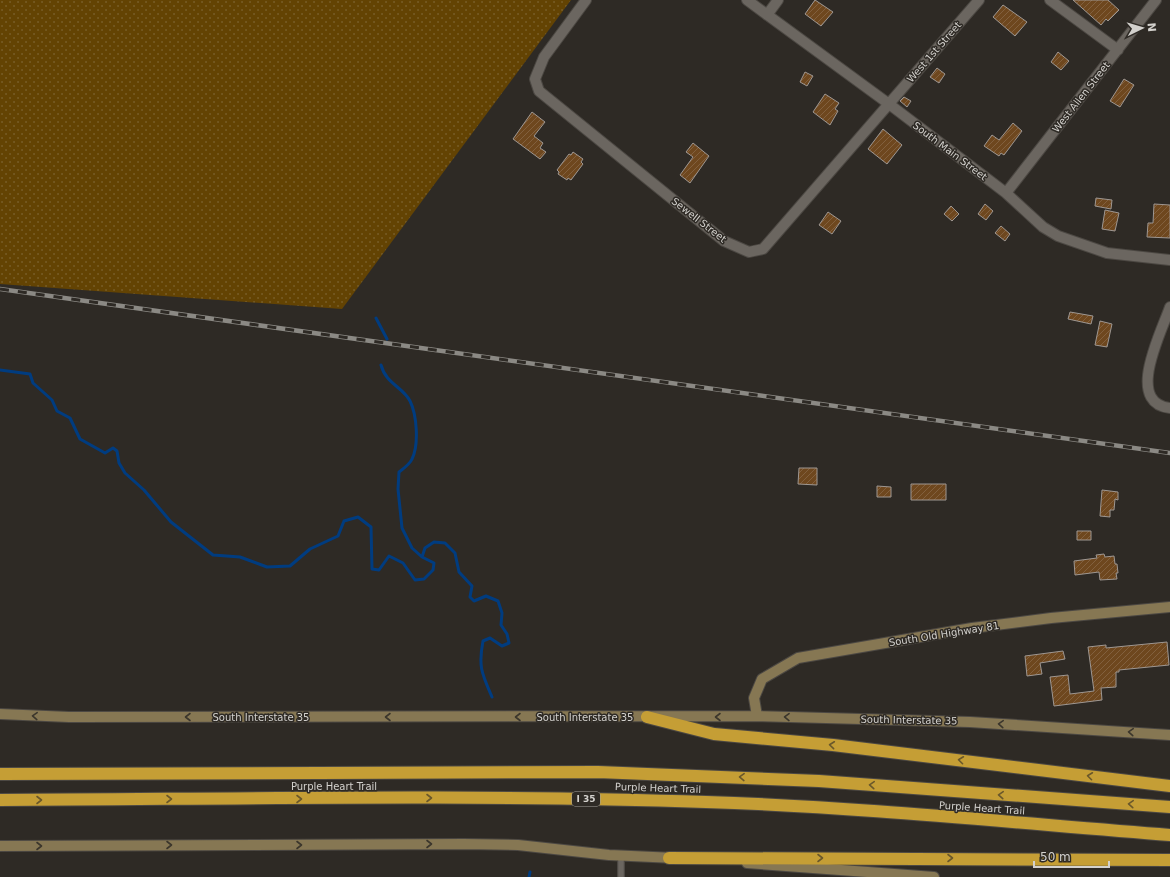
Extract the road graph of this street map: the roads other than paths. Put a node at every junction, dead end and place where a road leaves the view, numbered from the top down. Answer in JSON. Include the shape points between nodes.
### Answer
{"nodes":[{"id":1,"x":586,"y":0,"type":"edge"},
{"id":2,"x":747,"y":0,"type":"edge"},
{"id":3,"x":778,"y":0,"type":"edge"},
{"id":4,"x":979,"y":0,"type":"edge"},
{"id":5,"x":1050,"y":0,"type":"edge"},
{"id":6,"x":1156,"y":0,"type":"edge"},
{"id":7,"x":767,"y":14,"type":"junction"},
{"id":8,"x":1118,"y":50,"type":"junction"},
{"id":9,"x":889,"y":104,"type":"junction"},
{"id":10,"x":1006,"y":193,"type":"junction"},
{"id":11,"x":1170,"y":260,"type":"edge"},
{"id":12,"x":1170,"y":307,"type":"edge"},
{"id":13,"x":1170,"y":408,"type":"edge"},
{"id":14,"x":1170,"y":607,"type":"edge"},
{"id":15,"x":0,"y":714,"type":"edge"},
{"id":16,"x":757,"y":716,"type":"junction"},
{"id":17,"x":647,"y":717,"type":"junction"},
{"id":18,"x":1170,"y":735,"type":"edge"},
{"id":19,"x":0,"y":774,"type":"edge"},
{"id":20,"x":1170,"y":786,"type":"edge"},
{"id":21,"x":0,"y":800,"type":"edge"},
{"id":22,"x":1170,"y":807,"type":"edge"},
{"id":23,"x":1170,"y":835,"type":"edge"},
{"id":24,"x":0,"y":846,"type":"edge"},
{"id":25,"x":621,"y":856,"type":"junction"},
{"id":26,"x":669,"y":858,"type":"junction"},
{"id":27,"x":1170,"y":860,"type":"edge"},
{"id":28,"x":907,"y":876,"type":"edge"},
{"id":29,"x":621,"y":877,"type":"edge"},
{"id":30,"x":934,"y":877,"type":"edge"}],
"edges":[{"from":1,"to":9,"type":"street","name":"Sewell Street","via":[[544,57],[535,79],[539,91],[724,241],[749,252],[763,249]]},
{"from":2,"to":7,"type":"street","name":"South Main Street"},
{"from":3,"to":7,"type":"street"},
{"from":4,"to":9,"type":"street","name":"West 1st Street"},
{"from":5,"to":8,"type":"street"},
{"from":6,"to":8,"type":"street","name":"West Allen Street"},
{"from":7,"to":9,"type":"street","name":"South Main Street"},
{"from":8,"to":10,"type":"street","name":"West Allen Street"},
{"from":9,"to":10,"type":"street","name":"South Main Street"},
{"from":10,"to":11,"type":"street","name":"South Main Street","via":[[1058,236],[1107,253]]},
{"from":12,"to":13,"type":"street","via":[[1147,374],[1151,398],[1158,404]]},
{"from":14,"to":16,"type":"main road","name":"South Old Highway 81","via":[[972,628],[798,658],[762,679],[754,698]]},
{"from":17,"to":15,"type":"main road","name":"South Interstate 35","one_way":true,"via":[[69,718]]},
{"from":16,"to":17,"type":"main road","name":"South Interstate 35","one_way":true},
{"from":18,"to":16,"type":"main road","name":"South Interstate 35","one_way":true,"via":[[970,722]]},
{"from":20,"to":17,"type":"highway","one_way":true,"via":[[833,745],[714,734]]},
{"from":22,"to":19,"type":"highway","name":"Purple Heart Trail","one_way":true,"via":[[819,781],[613,773]]},
{"from":21,"to":23,"type":"highway","name":"Purple Heart Trail","number":"I 35","one_way":true,"via":[[499,798],[695,801],[836,809]]},
{"from":24,"to":25,"type":"main road","one_way":true,"via":[[464,844],[518,846]]},
{"from":25,"to":26,"type":"main road"},
{"from":25,"to":29,"type":"lane"},
{"from":26,"to":27,"type":"highway","one_way":true},
{"from":26,"to":28,"type":"main road"},
{"from":28,"to":30,"type":"main road"}]}
